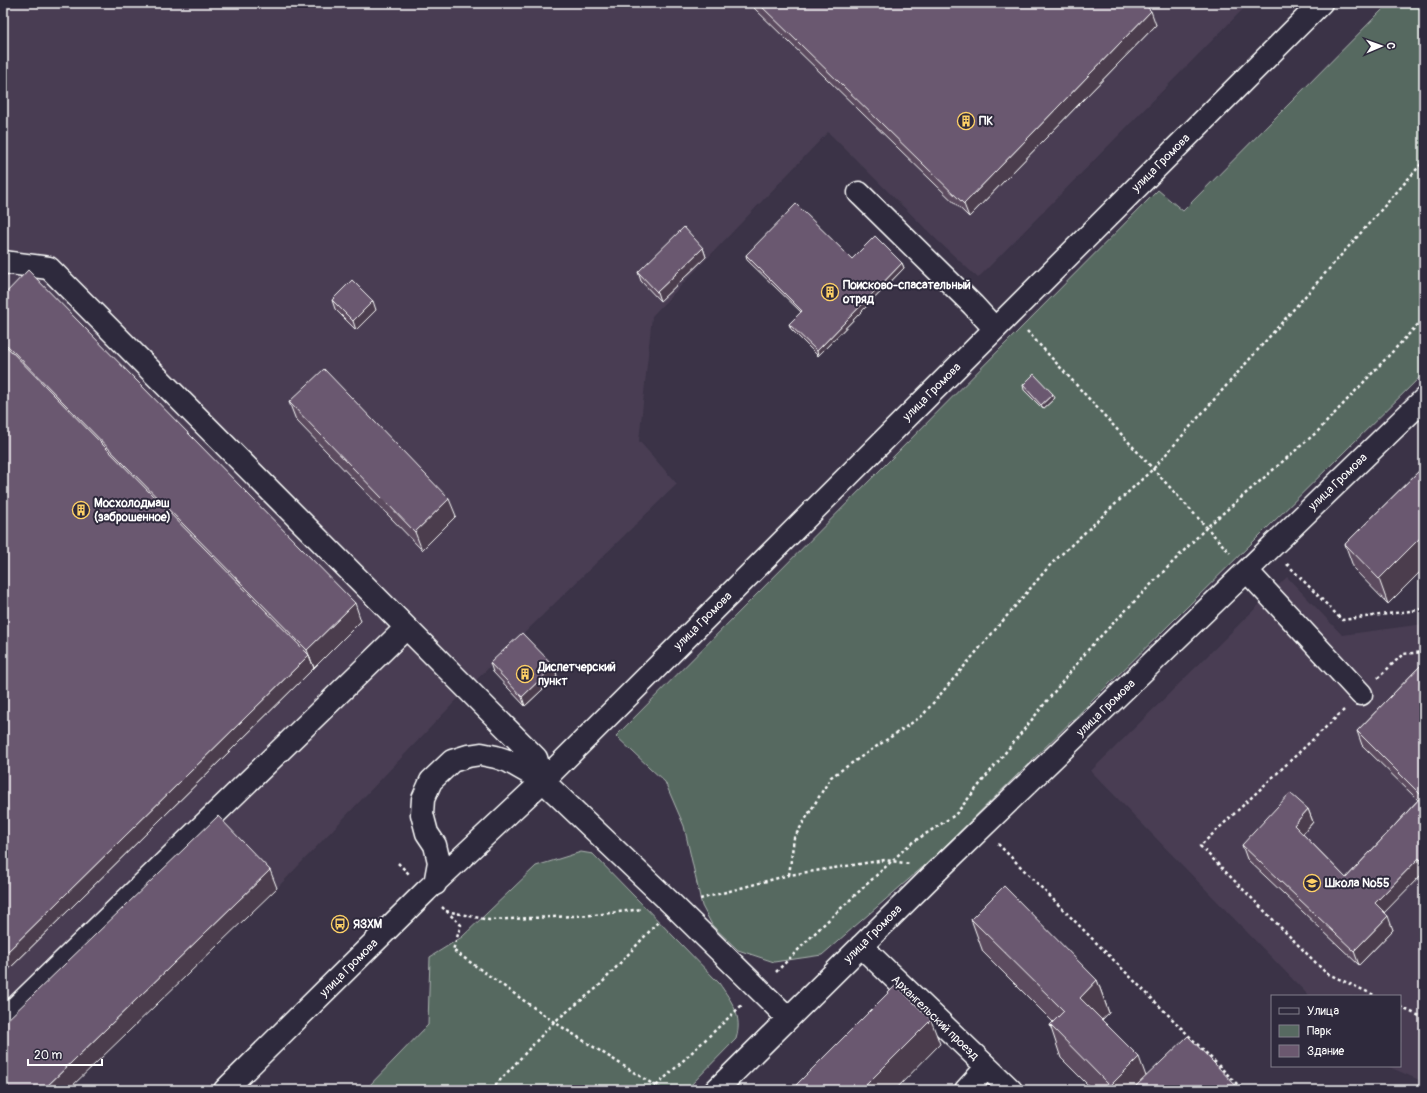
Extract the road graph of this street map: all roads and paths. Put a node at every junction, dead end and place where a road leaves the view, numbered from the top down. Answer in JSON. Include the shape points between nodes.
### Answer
{"nodes":[{"id":1,"x":1321,"y":3,"type":"edge"},
{"id":2,"x":1424,"y":161,"type":"edge"},
{"id":3,"x":859,"y":193,"type":"dead end"},
{"id":4,"x":3,"y":262,"type":"edge"},
{"id":5,"x":1011,"y":313,"type":"junction"},
{"id":6,"x":1424,"y":318,"type":"edge"},
{"id":7,"x":995,"y":328,"type":"junction"},
{"id":8,"x":1424,"y":399,"type":"edge"},
{"id":9,"x":1153,"y":469,"type":"junction"},
{"id":10,"x":1207,"y":527,"type":"junction"},
{"id":11,"x":1285,"y":562,"type":"dead end"},
{"id":12,"x":1247,"y":572,"type":"junction"},
{"id":13,"x":1424,"y":608,"type":"edge"},
{"id":14,"x":406,"y":628,"type":"junction"},
{"id":15,"x":1424,"y":652,"type":"edge"},
{"id":16,"x":1361,"y":694,"type":"junction"},
{"id":17,"x":543,"y":781,"type":"junction"},
{"id":18,"x":997,"y":844,"type":"dead end"},
{"id":19,"x":398,"y":863,"type":"dead end"},
{"id":20,"x":789,"y":875,"type":"dead end"},
{"id":21,"x":431,"y":888,"type":"junction"},
{"id":22,"x":673,"y":905,"type":"junction"},
{"id":23,"x":861,"y":946,"type":"junction"},
{"id":24,"x":759,"y":989,"type":"junction"},
{"id":25,"x":1374,"y":995,"type":"edge"},
{"id":26,"x":1401,"y":1007,"type":"edge"},
{"id":27,"x":788,"y":1018,"type":"junction"},
{"id":28,"x":1424,"y":1018,"type":"edge"},
{"id":29,"x":3,"y":1020,"type":"edge"},
{"id":30,"x":554,"y":1022,"type":"junction"},
{"id":31,"x":987,"y":1067,"type":"junction"},
{"id":32,"x":656,"y":1086,"type":"junction"},
{"id":33,"x":225,"y":1090,"type":"edge"},
{"id":34,"x":491,"y":1090,"type":"edge"},
{"id":35,"x":652,"y":1090,"type":"edge"},
{"id":36,"x":662,"y":1090,"type":"edge"},
{"id":37,"x":716,"y":1090,"type":"edge"},
{"id":38,"x":966,"y":1090,"type":"edge"},
{"id":39,"x":1011,"y":1090,"type":"edge"},
{"id":40,"x":1243,"y":1090,"type":"edge"}],
"edges":[{"from":1,"to":5,"type":"street","name":"улица Громова"},
{"from":2,"to":9,"type":"path"},
{"from":3,"to":7,"type":"street"},
{"from":4,"to":14,"type":"street","via":[[49,268]]},
{"from":5,"to":7,"type":"street","name":"улица Громова"},
{"from":5,"to":9,"type":"path"},
{"from":6,"to":10,"type":"path","via":[[1318,431]]},
{"from":7,"to":17,"type":"street","name":"улица Громова"},
{"from":8,"to":12,"type":"street","name":"улица Громова"},
{"from":9,"to":10,"type":"path"},
{"from":9,"to":20,"type":"path","via":[[1051,564],[922,716],[831,777],[794,838]]},
{"from":10,"to":12,"type":"path"},
{"from":10,"to":24,"type":"path","via":[[1092,645],[955,815],[910,844]]},
{"from":11,"to":13,"type":"path","via":[[1342,620]]},
{"from":12,"to":16,"type":"street"},
{"from":12,"to":23,"type":"street","name":"улица Громова"},
{"from":14,"to":17,"type":"street","via":[[536,758]]},
{"from":14,"to":29,"type":"street"},
{"from":15,"to":16,"type":"path","via":[[1404,654]]},
{"from":16,"to":25,"type":"path","via":[[1200,846],[1326,973]]},
{"from":17,"to":21,"type":"street","name":"улица Громова"},
{"from":17,"to":21,"type":"street","via":[[508,762],[481,754],[452,761],[442,770],[431,781],[423,799],[422,814],[439,862]]},
{"from":17,"to":22,"type":"street"},
{"from":18,"to":40,"type":"path"},
{"from":19,"to":21,"type":"path"},
{"from":21,"to":30,"type":"path","via":[[461,925],[453,950]]},
{"from":21,"to":33,"type":"street","name":"улица Громова"},
{"from":22,"to":24,"type":"street"},
{"from":22,"to":30,"type":"path","via":[[598,987]]},
{"from":23,"to":27,"type":"street","name":"улица Громова"},
{"from":23,"to":31,"type":"street","name":"Архангельский проезд"},
{"from":24,"to":27,"type":"street"},
{"from":24,"to":32,"type":"path"},
{"from":26,"to":28,"type":"path"},
{"from":27,"to":37,"type":"street","name":"улица Громова"},
{"from":30,"to":32,"type":"path"},
{"from":30,"to":34,"type":"path"},
{"from":31,"to":38,"type":"street","name":"Архангельский проезд"},
{"from":31,"to":39,"type":"street"},
{"from":32,"to":35,"type":"path"},
{"from":32,"to":36,"type":"path"}]}
